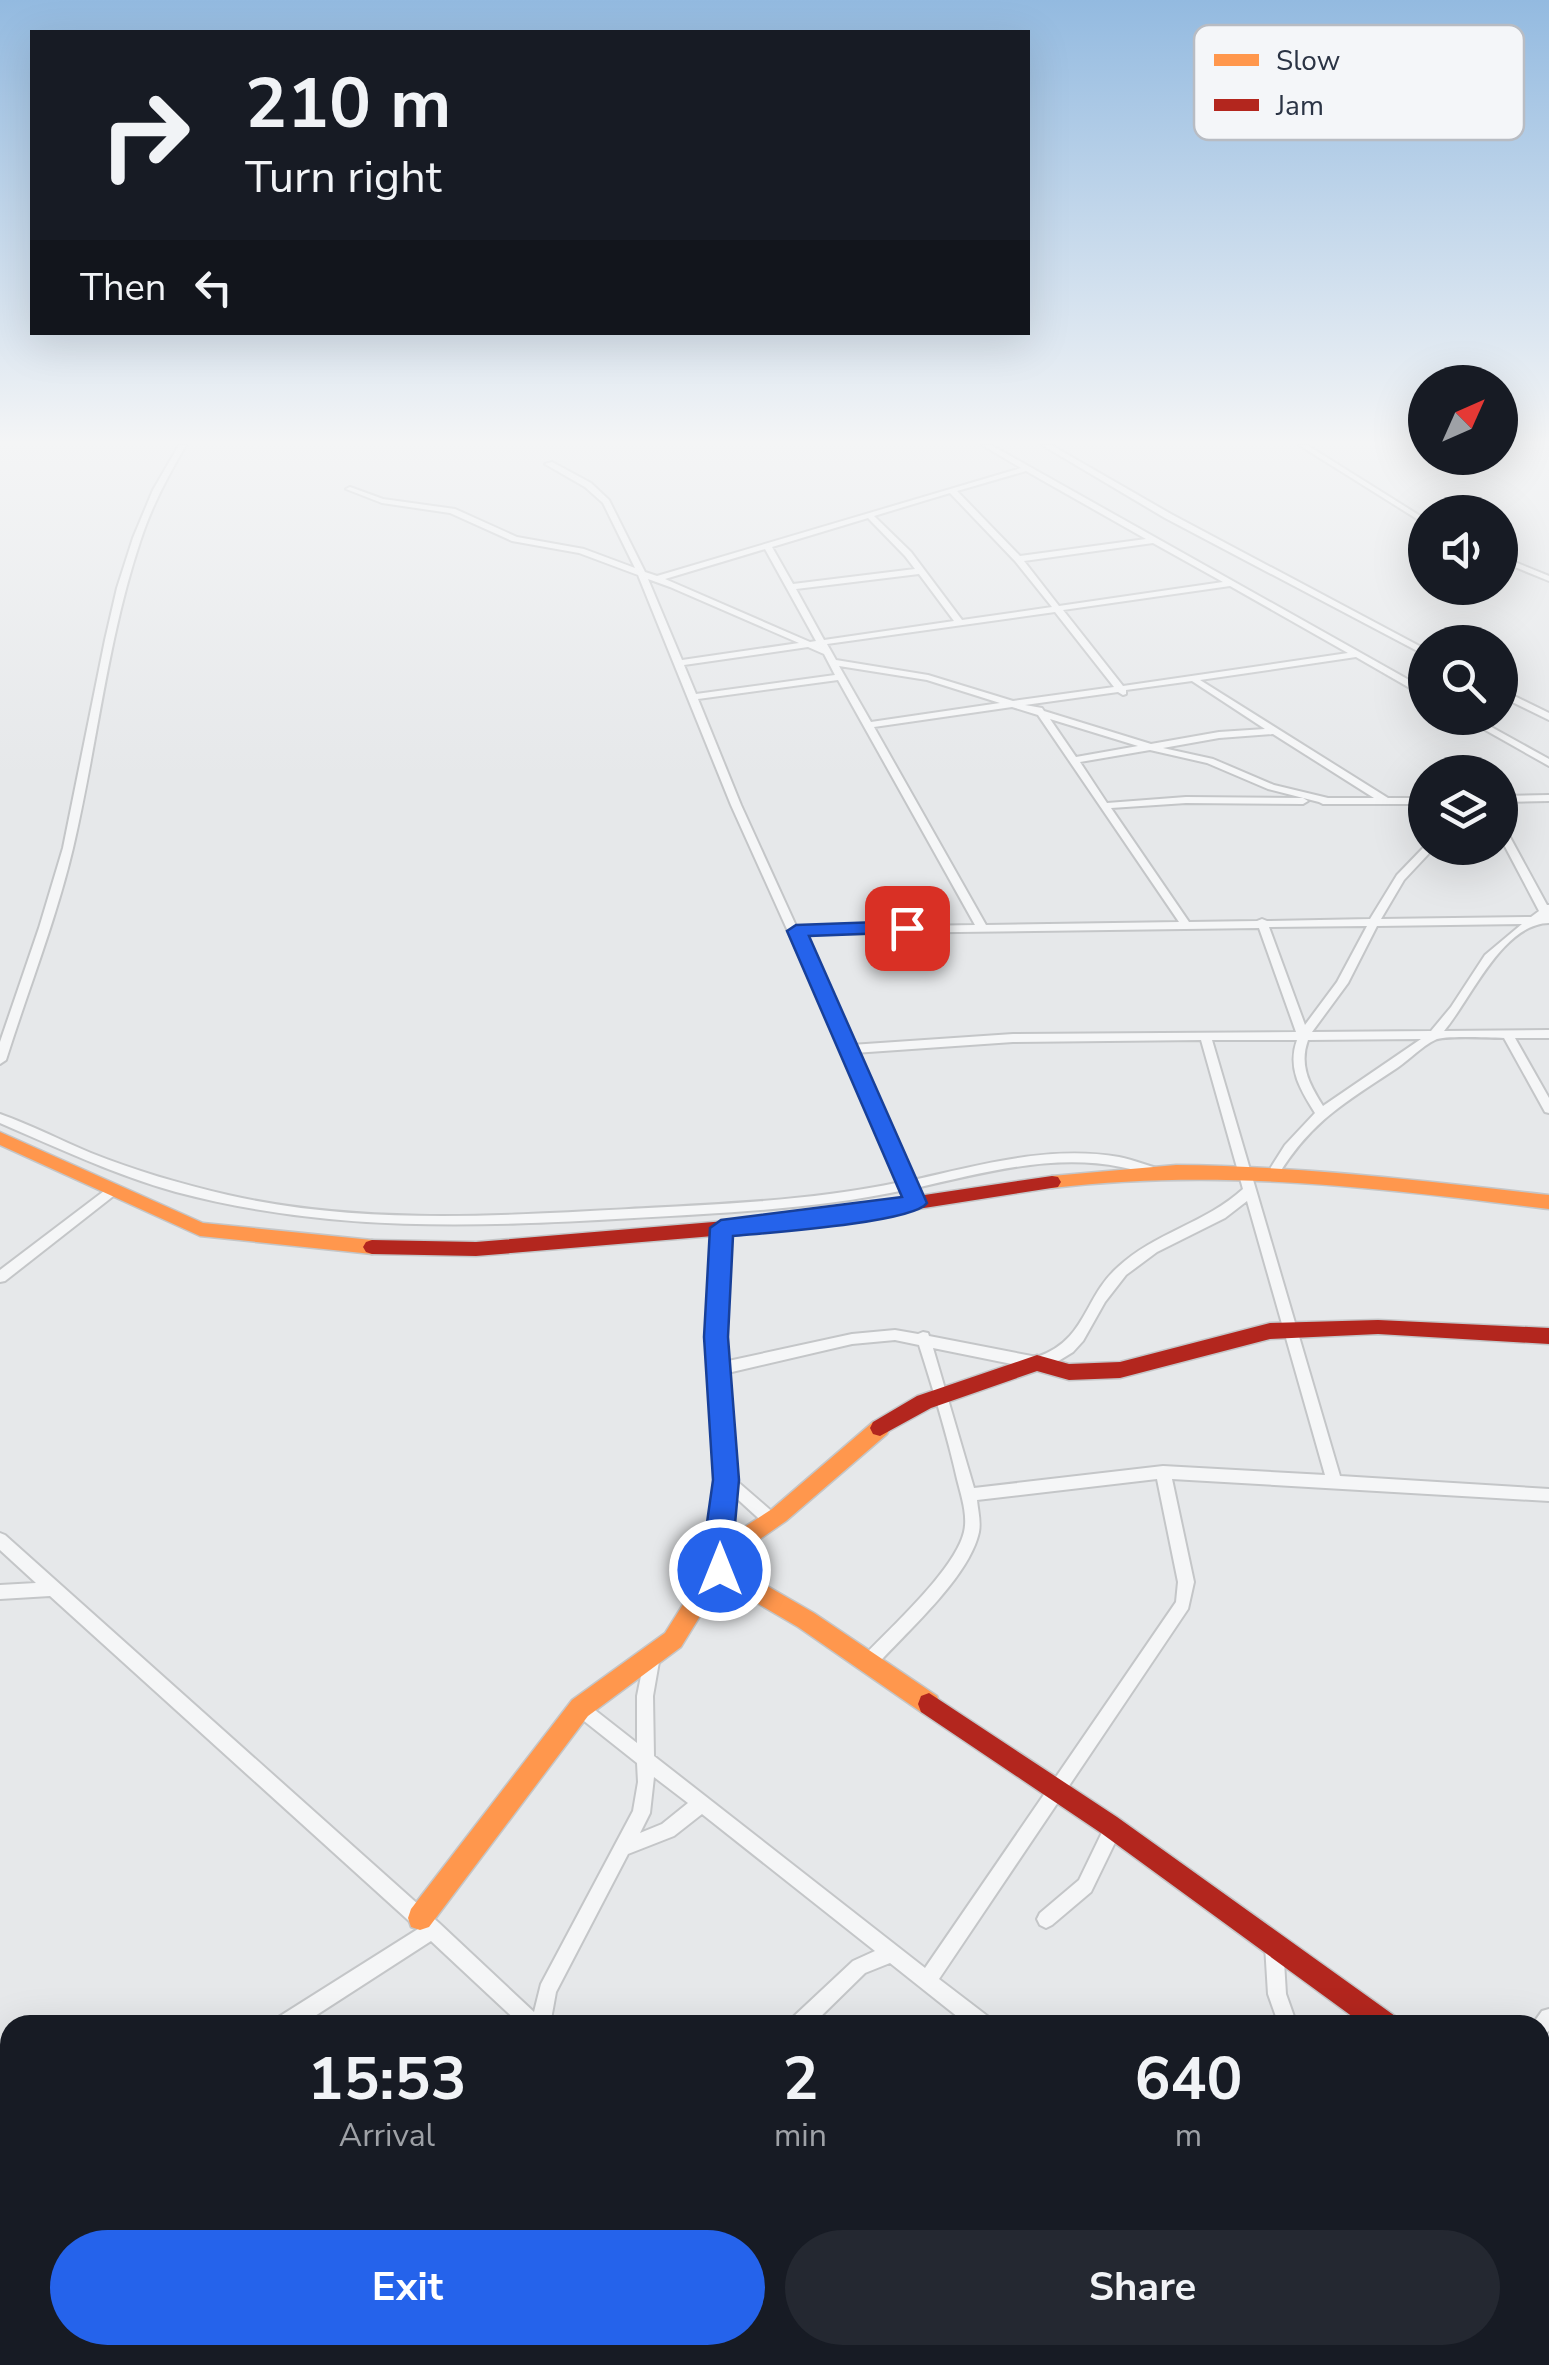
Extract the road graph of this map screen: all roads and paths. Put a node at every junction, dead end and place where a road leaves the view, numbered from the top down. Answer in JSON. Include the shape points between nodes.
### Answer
{"nodes":[{"id":1,"x":133,"y":555,"type":"edge"},
{"id":2,"x":589,"y":555,"type":"edge"},
{"id":3,"x":635,"y":555,"type":"edge"},
{"id":4,"x":734,"y":555,"type":"edge"},
{"id":5,"x":773,"y":555,"type":"edge"},
{"id":6,"x":906,"y":555,"type":"edge"},
{"id":7,"x":1014,"y":555,"type":"edge"},
{"id":8,"x":1044,"y":555,"type":"edge"},
{"id":9,"x":1181,"y":555,"type":"edge"},
{"id":10,"x":1242,"y":555,"type":"edge"},
{"id":11,"x":1018,"y":559,"type":"junction"},
{"id":12,"x":1518,"y":566,"type":"edge"},
{"id":13,"x":921,"y":572,"type":"junction"},
{"id":14,"x":648,"y":579,"type":"junction"},
{"id":15,"x":1549,"y":579,"type":"edge"},
{"id":16,"x":1230,"y":584,"type":"junction"},
{"id":17,"x":791,"y":587,"type":"junction"},
{"id":18,"x":1057,"y":608,"type":"junction"},
{"id":19,"x":961,"y":624,"type":"junction"},
{"id":20,"x":1408,"y":643,"type":"edge"},
{"id":21,"x":808,"y":645,"type":"junction"},
{"id":22,"x":826,"y":652,"type":"junction"},
{"id":23,"x":1356,"y":655,"type":"junction"},
{"id":24,"x":680,"y":664,"type":"junction"},
{"id":25,"x":840,"y":677,"type":"junction"},
{"id":26,"x":1196,"y":681,"type":"junction"},
{"id":27,"x":1408,"y":684,"type":"edge"},
{"id":28,"x":1124,"y":692,"type":"junction"},
{"id":29,"x":694,"y":696,"type":"junction"},
{"id":30,"x":1518,"y":702,"type":"edge"},
{"id":31,"x":1022,"y":706,"type":"junction"},
{"id":32,"x":1038,"y":708,"type":"junction"},
{"id":33,"x":1549,"y":718,"type":"edge"},
{"id":34,"x":868,"y":725,"type":"junction"},
{"id":35,"x":1274,"y":731,"type":"junction"},
{"id":36,"x":1500,"y":735,"type":"edge"},
{"id":37,"x":1148,"y":747,"type":"junction"},
{"id":38,"x":1072,"y":761,"type":"junction"},
{"id":39,"x":1549,"y":763,"type":"edge"},
{"id":40,"x":1549,"y":798,"type":"edge"},
{"id":41,"x":1518,"y":799,"type":"edge"},
{"id":42,"x":1386,"y":801,"type":"junction"},
{"id":43,"x":1408,"y":801,"type":"edge"},
{"id":44,"x":1328,"y":802,"type":"junction"},
{"id":45,"x":1104,"y":806,"type":"junction"},
{"id":46,"x":1518,"y":863,"type":"edge"},
{"id":47,"x":1410,"y":865,"type":"edge"},
{"id":48,"x":1545,"y":916,"type":"edge"},
{"id":49,"x":1371,"y":920,"type":"junction"},
{"id":50,"x":1184,"y":922,"type":"junction"},
{"id":51,"x":1262,"y":922,"type":"junction"},
{"id":52,"x":981,"y":926,"type":"junction"},
{"id":53,"x":796,"y":931,"type":"junction"},
{"id":54,"x":1507,"y":1034,"type":"junction"},
{"id":55,"x":1549,"y":1034,"type":"edge"},
{"id":56,"x":1304,"y":1037,"type":"junction"},
{"id":57,"x":1432,"y":1037,"type":"junction"},
{"id":58,"x":1206,"y":1039,"type":"junction"},
{"id":59,"x":850,"y":1049,"type":"junction"},
{"id":60,"x":0,"y":1060,"type":"edge"},
{"id":61,"x":1549,"y":1108,"type":"edge"},
{"id":62,"x":1321,"y":1112,"type":"junction"},
{"id":63,"x":0,"y":1118,"type":"edge"},
{"id":64,"x":0,"y":1138,"type":"edge"},
{"id":65,"x":1244,"y":1171,"type":"junction"},
{"id":66,"x":1274,"y":1172,"type":"junction"},
{"id":67,"x":1250,"y":1190,"type":"junction"},
{"id":68,"x":112,"y":1191,"type":"junction"},
{"id":69,"x":913,"y":1195,"type":"junction"},
{"id":70,"x":1549,"y":1202,"type":"edge"},
{"id":71,"x":721,"y":1228,"type":"junction"},
{"id":72,"x":0,"y":1278,"type":"edge"},
{"id":73,"x":1292,"y":1329,"type":"junction"},
{"id":74,"x":1549,"y":1336,"type":"edge"},
{"id":75,"x":923,"y":1337,"type":"junction"},
{"id":76,"x":1037,"y":1364,"type":"junction"},
{"id":77,"x":718,"y":1370,"type":"junction"},
{"id":78,"x":941,"y":1398,"type":"junction"},
{"id":79,"x":1163,"y":1472,"type":"junction"},
{"id":80,"x":726,"y":1480,"type":"junction"},
{"id":81,"x":1334,"y":1480,"type":"junction"},
{"id":82,"x":968,"y":1495,"type":"junction"},
{"id":83,"x":1549,"y":1495,"type":"edge"},
{"id":84,"x":771,"y":1520,"type":"junction"},
{"id":85,"x":0,"y":1540,"type":"edge"},
{"id":86,"x":720,"y":1570,"type":"junction"},
{"id":87,"x":53,"y":1589,"type":"junction"},
{"id":88,"x":0,"y":1592,"type":"edge"},
{"id":89,"x":652,"y":1656,"type":"junction"},
{"id":90,"x":868,"y":1662,"type":"junction"},
{"id":91,"x":580,"y":1708,"type":"junction"},
{"id":92,"x":644,"y":1757,"type":"junction"},
{"id":93,"x":1054,"y":1790,"type":"junction"},
{"id":94,"x":702,"y":1804,"type":"junction"},
{"id":95,"x":1113,"y":1828,"type":"junction"},
{"id":96,"x":625,"y":1846,"type":"junction"},
{"id":97,"x":1046,"y":1920,"type":"dead end"},
{"id":98,"x":427,"y":1923,"type":"junction"},
{"id":99,"x":1274,"y":1945,"type":"junction"},
{"id":100,"x":892,"y":1953,"type":"junction"},
{"id":101,"x":927,"y":1980,"type":"junction"},
{"id":102,"x":298,"y":2015,"type":"edge"},
{"id":103,"x":527,"y":2015,"type":"edge"},
{"id":104,"x":541,"y":2015,"type":"edge"},
{"id":105,"x":809,"y":2015,"type":"edge"},
{"id":106,"x":971,"y":2015,"type":"edge"},
{"id":107,"x":1284,"y":2015,"type":"edge"},
{"id":108,"x":1372,"y":2015,"type":"edge"}],
"edges":[{"from":1,"to":60,"type":"street","via":[[67,854]]},
{"from":2,"to":14,"type":"street"},
{"from":3,"to":14,"type":"street"},
{"from":4,"to":14,"type":"street"},
{"from":5,"to":17,"type":"street"},
{"from":6,"to":13,"type":"street"},
{"from":7,"to":11,"type":"street"},
{"from":8,"to":11,"type":"street"},
{"from":9,"to":16,"type":"street"},
{"from":10,"to":20,"type":"street"},
{"from":11,"to":18,"type":"street"},
{"from":12,"to":15,"type":"street"},
{"from":13,"to":17,"type":"street"},
{"from":13,"to":19,"type":"street"},
{"from":14,"to":21,"type":"street"},
{"from":14,"to":24,"type":"street"},
{"from":16,"to":18,"type":"street"},
{"from":16,"to":23,"type":"street"},
{"from":17,"to":22,"type":"street"},
{"from":18,"to":19,"type":"street"},
{"from":18,"to":28,"type":"street"},
{"from":19,"to":22,"type":"street"},
{"from":21,"to":22,"type":"street"},
{"from":21,"to":24,"type":"street"},
{"from":22,"to":25,"type":"street"},
{"from":22,"to":31,"type":"street"},
{"from":23,"to":26,"type":"street"},
{"from":23,"to":27,"type":"street"},
{"from":24,"to":29,"type":"street"},
{"from":25,"to":29,"type":"street"},
{"from":25,"to":34,"type":"street"},
{"from":26,"to":28,"type":"street"},
{"from":26,"to":35,"type":"street"},
{"from":28,"to":32,"type":"street"},
{"from":29,"to":53,"type":"street"},
{"from":30,"to":33,"type":"street"},
{"from":31,"to":32,"type":"street"},
{"from":31,"to":34,"type":"street"},
{"from":32,"to":37,"type":"street"},
{"from":32,"to":38,"type":"street"},
{"from":34,"to":52,"type":"street"},
{"from":35,"to":37,"type":"street"},
{"from":35,"to":42,"type":"street"},
{"from":36,"to":39,"type":"street"},
{"from":37,"to":38,"type":"street"},
{"from":37,"to":44,"type":"street"},
{"from":38,"to":45,"type":"street"},
{"from":40,"to":41,"type":"street"},
{"from":42,"to":43,"type":"street"},
{"from":42,"to":44,"type":"street"},
{"from":44,"to":45,"type":"street"},
{"from":45,"to":50,"type":"street"},
{"from":46,"to":48,"type":"street"},
{"from":47,"to":49,"type":"street"},
{"from":48,"to":49,"type":"street"},
{"from":48,"to":57,"type":"street","via":[[1489,958]]},
{"from":49,"to":51,"type":"street"},
{"from":49,"to":56,"type":"street","via":[[1342,982]]},
{"from":50,"to":51,"type":"street"},
{"from":50,"to":52,"type":"street"},
{"from":51,"to":56,"type":"street"},
{"from":52,"to":53,"type":"street"},
{"from":53,"to":59,"type":"street"},
{"from":54,"to":55,"type":"street"},
{"from":54,"to":57,"type":"street"},
{"from":54,"to":61,"type":"street"},
{"from":56,"to":57,"type":"street"},
{"from":56,"to":58,"type":"street"},
{"from":56,"to":62,"type":"street","via":[[1298,1065]]},
{"from":57,"to":62,"type":"street"},
{"from":58,"to":59,"type":"street","via":[[1013,1038]]},
{"from":58,"to":65,"type":"street"},
{"from":59,"to":69,"type":"street"},
{"from":62,"to":66,"type":"street","via":[[1290,1142]]},
{"from":63,"to":69,"type":"street","via":[[175,1187],[267,1208],[385,1223],[492,1224]]},
{"from":64,"to":68,"type":"street"},
{"from":65,"to":66,"type":"street"},
{"from":65,"to":67,"type":"street"},
{"from":65,"to":69,"type":"street","via":[[1074,1178]]},
{"from":66,"to":70,"type":"street"},
{"from":67,"to":73,"type":"street"},
{"from":67,"to":76,"type":"street","via":[[1203,1228],[1132,1262],[1101,1296],[1070,1351]]},
{"from":68,"to":71,"type":"street","via":[[200,1230],[376,1247],[476,1249]]},
{"from":68,"to":72,"type":"street"},
{"from":69,"to":71,"type":"street","via":[[848,1216]]},
{"from":71,"to":77,"type":"street"},
{"from":73,"to":74,"type":"street"},
{"from":73,"to":76,"type":"street","via":[[1120,1370],[1069,1372]]},
{"from":73,"to":81,"type":"street"},
{"from":75,"to":76,"type":"street"},
{"from":75,"to":77,"type":"street","via":[[863,1338]]},
{"from":75,"to":78,"type":"street"},
{"from":76,"to":78,"type":"street"},
{"from":77,"to":80,"type":"street"},
{"from":78,"to":82,"type":"street"},
{"from":78,"to":84,"type":"street","via":[[862,1439]]},
{"from":79,"to":81,"type":"street"},
{"from":79,"to":82,"type":"street"},
{"from":79,"to":93,"type":"street","via":[[1186,1582],[1183,1604]]},
{"from":80,"to":84,"type":"street"},
{"from":80,"to":86,"type":"street"},
{"from":81,"to":83,"type":"street"},
{"from":82,"to":90,"type":"street","via":[[973,1523],[965,1548]]},
{"from":84,"to":86,"type":"street","via":[[730,1548]]},
{"from":85,"to":87,"type":"street"},
{"from":86,"to":89,"type":"street","via":[[679,1633]]},
{"from":86,"to":90,"type":"street"},
{"from":87,"to":88,"type":"street"},
{"from":87,"to":98,"type":"street"},
{"from":89,"to":91,"type":"street"},
{"from":89,"to":92,"type":"street"},
{"from":90,"to":93,"type":"street"},
{"from":91,"to":92,"type":"street"},
{"from":91,"to":98,"type":"street"},
{"from":92,"to":94,"type":"street"},
{"from":92,"to":96,"type":"street","via":[[644,1799]]},
{"from":93,"to":95,"type":"street"},
{"from":93,"to":101,"type":"street"},
{"from":94,"to":96,"type":"street","via":[[668,1830]]},
{"from":94,"to":100,"type":"street"},
{"from":95,"to":97,"type":"street","via":[[1085,1886]]},
{"from":95,"to":99,"type":"street"},
{"from":96,"to":104,"type":"street","via":[[599,1885]]},
{"from":98,"to":102,"type":"street"},
{"from":98,"to":103,"type":"street"},
{"from":99,"to":107,"type":"street"},
{"from":99,"to":108,"type":"street"},
{"from":100,"to":101,"type":"street"},
{"from":100,"to":105,"type":"street","via":[[859,1967]]},
{"from":101,"to":106,"type":"street"}]}
